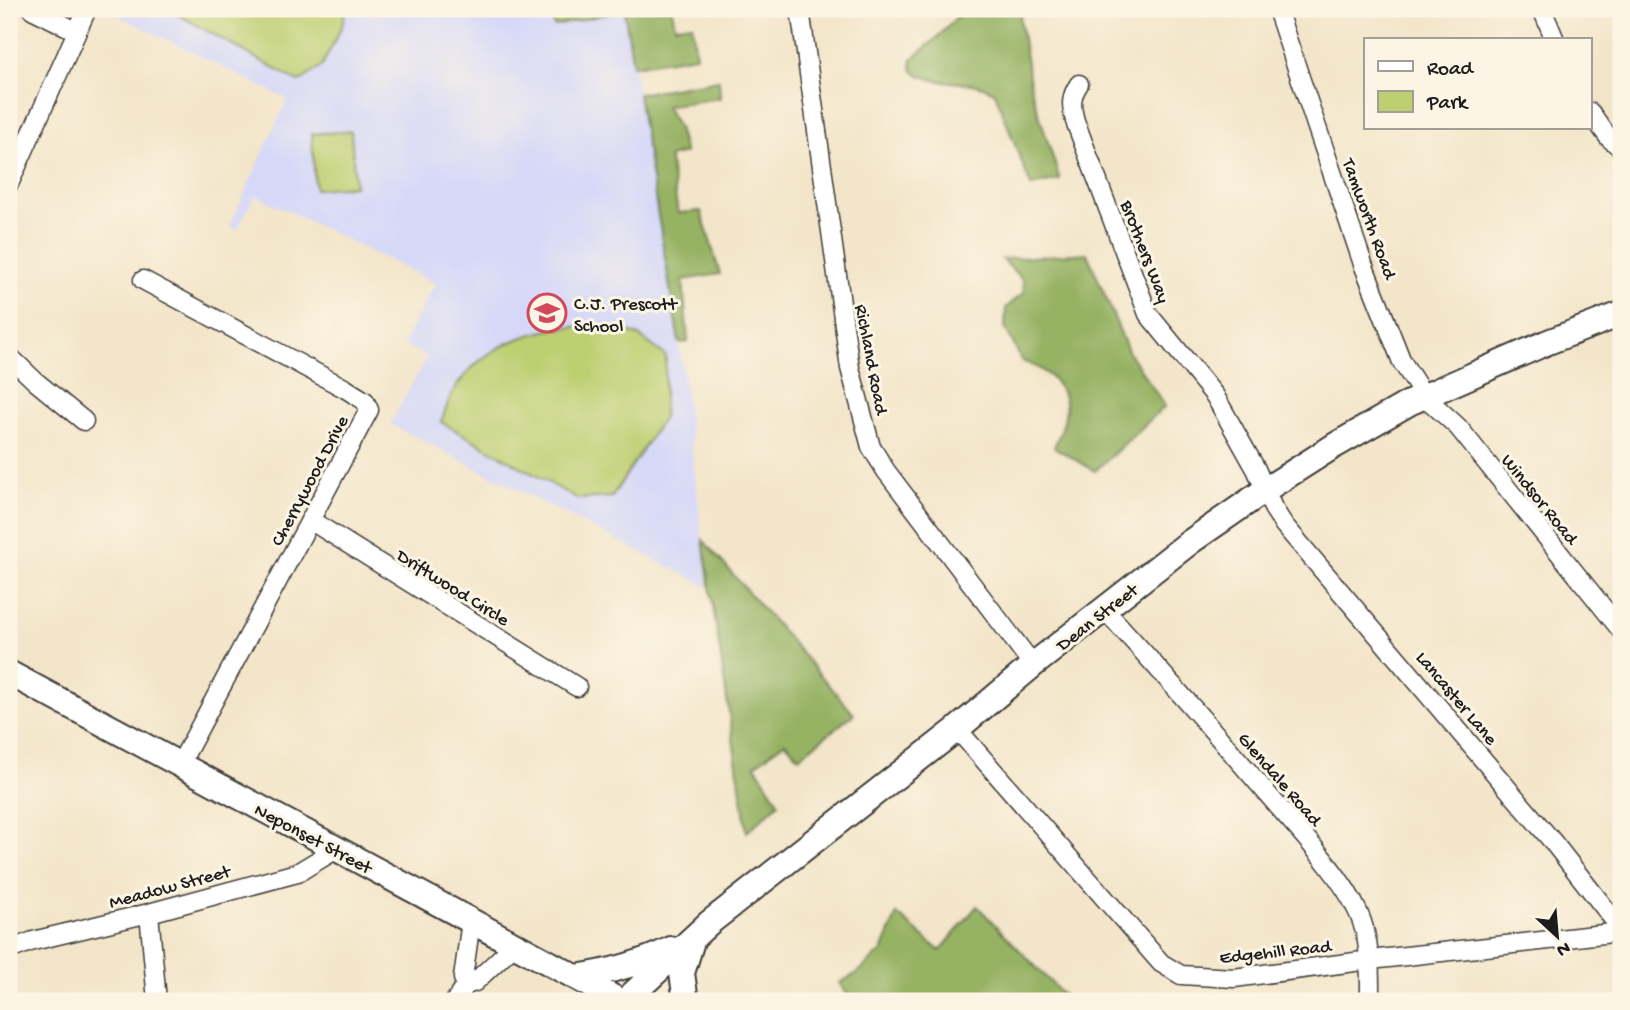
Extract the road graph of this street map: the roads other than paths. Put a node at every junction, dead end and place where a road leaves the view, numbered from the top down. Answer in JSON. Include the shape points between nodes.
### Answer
{"nodes":[{"id":1,"x":32,"y":9,"type":"edge"},
{"id":2,"x":87,"y":9,"type":"edge"},
{"id":3,"x":800,"y":9,"type":"edge"},
{"id":4,"x":1277,"y":9,"type":"edge"},
{"id":5,"x":1542,"y":9,"type":"edge"},
{"id":6,"x":76,"y":31,"type":"junction"},
{"id":7,"x":1554,"y":38,"type":"edge"},
{"id":8,"x":1079,"y":84,"type":"dead end"},
{"id":9,"x":1592,"y":115,"type":"edge"},
{"id":10,"x":1621,"y":149,"type":"edge"},
{"id":11,"x":10,"y":179,"type":"edge"},
{"id":12,"x":143,"y":280,"type":"dead end"},
{"id":13,"x":1621,"y":314,"type":"edge"},
{"id":14,"x":9,"y":356,"type":"edge"},
{"id":15,"x":1423,"y":396,"type":"junction"},
{"id":16,"x":84,"y":421,"type":"dead end"},
{"id":17,"x":1265,"y":490,"type":"junction"},
{"id":18,"x":310,"y":520,"type":"junction"},
{"id":19,"x":1104,"y":609,"type":"junction"},
{"id":20,"x":1621,"y":630,"type":"edge"},
{"id":21,"x":1034,"y":664,"type":"junction"},
{"id":22,"x":9,"y":673,"type":"edge"},
{"id":23,"x":577,"y":687,"type":"dead end"},
{"id":24,"x":957,"y":729,"type":"junction"},
{"id":25,"x":180,"y":764,"type":"junction"},
{"id":26,"x":335,"y":850,"type":"junction"},
{"id":27,"x":149,"y":913,"type":"junction"},
{"id":28,"x":471,"y":921,"type":"junction"},
{"id":29,"x":1621,"y":930,"type":"edge"},
{"id":30,"x":694,"y":937,"type":"junction"},
{"id":31,"x":514,"y":945,"type":"junction"},
{"id":32,"x":9,"y":950,"type":"edge"},
{"id":33,"x":1370,"y":960,"type":"junction"},
{"id":34,"x":575,"y":977,"type":"junction"},
{"id":35,"x":466,"y":985,"type":"junction"},
{"id":36,"x":157,"y":1001,"type":"edge"},
{"id":37,"x":455,"y":1001,"type":"edge"},
{"id":38,"x":622,"y":1001,"type":"edge"},
{"id":39,"x":686,"y":1001,"type":"edge"},
{"id":40,"x":1370,"y":1001,"type":"edge"}],
"edges":[{"from":1,"to":6,"type":"street"},
{"from":2,"to":6,"type":"street"},
{"from":3,"to":21,"type":"street","name":"Richland Road","via":[[850,368],[871,447]]},
{"from":4,"to":15,"type":"street","name":"Tamworth Road","via":[[1363,264],[1402,362]]},
{"from":5,"to":7,"type":"street"},
{"from":6,"to":11,"type":"street"},
{"from":8,"to":17,"type":"street","name":"Brothers Way","via":[[1070,104],[1075,121],[1148,314],[1215,396]]},
{"from":9,"to":10,"type":"street"},
{"from":12,"to":18,"type":"street","name":"Cherrywood Drive","via":[[365,401],[369,410]]},
{"from":13,"to":15,"type":"main road","name":"Dean Street"},
{"from":14,"to":16,"type":"street"},
{"from":15,"to":17,"type":"main road","name":"Dean Street"},
{"from":15,"to":20,"type":"street","name":"Windsor Road","via":[[1458,428]]},
{"from":17,"to":19,"type":"main road","name":"Dean Street"},
{"from":17,"to":29,"type":"street","name":"Lancaster Lane","via":[[1284,525],[1553,842]]},
{"from":18,"to":23,"type":"street","name":"Driftwood Circle"},
{"from":18,"to":25,"type":"street","name":"Cherrywood Drive"},
{"from":19,"to":21,"type":"main road","name":"Dean Street"},
{"from":19,"to":33,"type":"street","name":"Glendale Road","via":[[1311,845],[1358,911]]},
{"from":21,"to":24,"type":"main road","name":"Dean Street"},
{"from":22,"to":25,"type":"main road","name":"Neponset Street"},
{"from":24,"to":30,"type":"main road","name":"Dean Street"},
{"from":24,"to":33,"type":"street","name":"Edgehill Road","via":[[1161,963],[1181,975],[1234,978]]},
{"from":25,"to":26,"type":"main road","name":"Neponset Street"},
{"from":26,"to":27,"type":"street","name":"Meadow Street","via":[[297,873]]},
{"from":26,"to":28,"type":"main road","name":"Neponset Street"},
{"from":27,"to":32,"type":"street","name":"Meadow Street"},
{"from":27,"to":36,"type":"street"},
{"from":28,"to":31,"type":"main road","name":"Neponset Street"},
{"from":28,"to":35,"type":"street","via":[[463,978]]},
{"from":29,"to":33,"type":"street","name":"Edgehill Road"},
{"from":30,"to":34,"type":"main road","via":[[653,958]]},
{"from":30,"to":38,"type":"main road","name":"Dean Street"},
{"from":30,"to":39,"type":"main road","via":[[682,972]]},
{"from":31,"to":34,"type":"main road","name":"Neponset Street"},
{"from":31,"to":35,"type":"street"},
{"from":33,"to":40,"type":"street","name":"Glendale Road"},
{"from":34,"to":38,"type":"main road","name":"Neponset Street"},
{"from":35,"to":37,"type":"street"}]}
